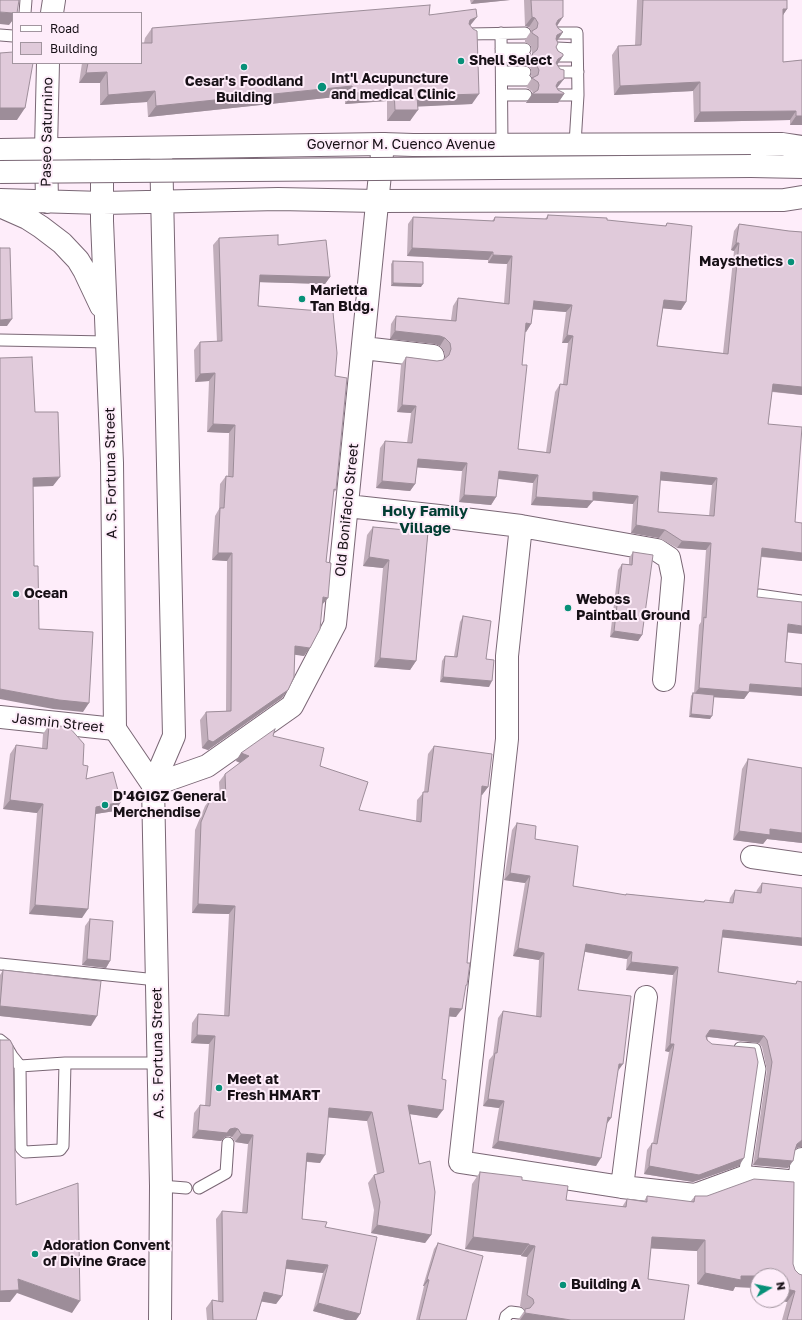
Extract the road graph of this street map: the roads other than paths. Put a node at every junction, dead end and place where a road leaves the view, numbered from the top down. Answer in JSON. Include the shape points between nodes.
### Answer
{"nodes":[{"id":1,"x":26,"y":0,"type":"edge"},
{"id":2,"x":54,"y":0,"type":"edge"},
{"id":3,"x":25,"y":12,"type":"edge"},
{"id":4,"x":52,"y":12,"type":"edge"},
{"id":5,"x":502,"y":33,"type":"junction"},
{"id":6,"x":525,"y":33,"type":"dead end"},
{"id":7,"x":557,"y":33,"type":"edge"},
{"id":8,"x":469,"y":34,"type":"edge"},
{"id":9,"x":0,"y":35,"type":"edge"},
{"id":10,"x":12,"y":36,"type":"edge"},
{"id":11,"x":557,"y":52,"type":"edge"},
{"id":12,"x":577,"y":52,"type":"junction"},
{"id":13,"x":501,"y":53,"type":"junction"},
{"id":14,"x":525,"y":53,"type":"dead end"},
{"id":15,"x":48,"y":64,"type":"edge"},
{"id":16,"x":557,"y":72,"type":"edge"},
{"id":17,"x":578,"y":72,"type":"junction"},
{"id":18,"x":502,"y":76,"type":"junction"},
{"id":19,"x":526,"y":76,"type":"dead end"},
{"id":20,"x":502,"y":95,"type":"junction"},
{"id":21,"x":526,"y":95,"type":"dead end"},
{"id":22,"x":558,"y":95,"type":"edge"},
{"id":23,"x":578,"y":95,"type":"junction"},
{"id":24,"x":383,"y":144,"type":"junction"},
{"id":25,"x":502,"y":144,"type":"junction"},
{"id":26,"x":575,"y":144,"type":"junction"},
{"id":27,"x":278,"y":145,"type":"junction"},
{"id":28,"x":802,"y":146,"type":"edge"},
{"id":29,"x":161,"y":148,"type":"junction"},
{"id":30,"x":46,"y":149,"type":"junction"},
{"id":31,"x":101,"y":149,"type":"junction"},
{"id":32,"x":0,"y":150,"type":"edge"},
{"id":33,"x":802,"y":167,"type":"edge"},
{"id":34,"x":0,"y":172,"type":"edge"},
{"id":35,"x":802,"y":197,"type":"edge"},
{"id":36,"x":278,"y":199,"type":"junction"},
{"id":37,"x":0,"y":200,"type":"edge"},
{"id":38,"x":162,"y":201,"type":"junction"},
{"id":39,"x":377,"y":201,"type":"junction"},
{"id":40,"x":47,"y":202,"type":"junction"},
{"id":41,"x":102,"y":203,"type":"junction"},
{"id":42,"x":0,"y":206,"type":"edge"},
{"id":43,"x":106,"y":319,"type":"junction"},
{"id":44,"x":0,"y":340,"type":"edge"},
{"id":45,"x":107,"y":342,"type":"junction"},
{"id":46,"x":364,"y":348,"type":"junction"},
{"id":47,"x":433,"y":356,"type":"dead end"},
{"id":48,"x":347,"y":506,"type":"junction"},
{"id":49,"x":521,"y":526,"type":"junction"},
{"id":50,"x":759,"y":596,"type":"edge"},
{"id":51,"x":802,"y":601,"type":"edge"},
{"id":52,"x":664,"y":680,"type":"dead end"},
{"id":53,"x":0,"y":717,"type":"edge"},
{"id":54,"x":115,"y":729,"type":"junction"},
{"id":55,"x":154,"y":785,"type":"junction"},
{"id":56,"x":752,"y":856,"type":"dead end"},
{"id":57,"x":802,"y":864,"type":"edge"},
{"id":58,"x":0,"y":964,"type":"edge"},
{"id":59,"x":157,"y":980,"type":"junction"},
{"id":60,"x":646,"y":997,"type":"dead end"},
{"id":61,"x":0,"y":1040,"type":"edge"},
{"id":62,"x":732,"y":1047,"type":"edge"},
{"id":63,"x":65,"y":1063,"type":"junction"},
{"id":64,"x":159,"y":1063,"type":"junction"},
{"id":65,"x":20,"y":1066,"type":"junction"},
{"id":66,"x":228,"y":1143,"type":"edge"},
{"id":67,"x":801,"y":1171,"type":"edge"},
{"id":68,"x":744,"y":1177,"type":"junction"},
{"id":69,"x":161,"y":1186,"type":"junction"},
{"id":70,"x":622,"y":1187,"type":"junction"},
{"id":71,"x":186,"y":1188,"type":"dead end"},
{"id":72,"x":199,"y":1188,"type":"dead end"},
{"id":73,"x":798,"y":1275,"type":"edge"},
{"id":74,"x":519,"y":1313,"type":"dead end"},
{"id":75,"x":160,"y":1320,"type":"edge"},
{"id":76,"x":505,"y":1320,"type":"edge"}],
"edges":[{"from":1,"to":3,"type":"lane"},
{"from":2,"to":4,"type":"main road"},
{"from":5,"to":6,"type":"lane"},
{"from":5,"to":8,"type":"lane"},
{"from":5,"to":13,"type":"lane"},
{"from":7,"to":12,"type":"lane","via":[[577,33]]},
{"from":9,"to":10,"type":"lane"},
{"from":11,"to":12,"type":"lane"},
{"from":12,"to":17,"type":"lane"},
{"from":13,"to":14,"type":"lane"},
{"from":13,"to":18,"type":"lane"},
{"from":15,"to":30,"type":"main road","name":"Paseo Saturnino"},
{"from":16,"to":17,"type":"lane"},
{"from":17,"to":23,"type":"lane"},
{"from":18,"to":19,"type":"lane"},
{"from":18,"to":20,"type":"lane"},
{"from":20,"to":21,"type":"lane"},
{"from":20,"to":25,"type":"lane"},
{"from":22,"to":23,"type":"lane"},
{"from":23,"to":26,"type":"lane"},
{"from":24,"to":25,"type":"main road","name":"Governor M. Cuenco Avenue"},
{"from":24,"to":27,"type":"main road","name":"Governor M. Cuenco Avenue"},
{"from":24,"to":39,"type":"main road","name":"Old Bonifacio Street"},
{"from":25,"to":26,"type":"main road","name":"Governor M. Cuenco Avenue"},
{"from":26,"to":28,"type":"main road","name":"Governor M. Cuenco Avenue"},
{"from":27,"to":29,"type":"main road","name":"Governor M. Cuenco Avenue"},
{"from":27,"to":36,"type":"main road","via":[[269,156],[265,172],[269,188]]},
{"from":29,"to":31,"type":"main road","name":"Governor M. Cuenco Avenue"},
{"from":29,"to":38,"type":"main road","name":"A. S. Fortuna Street"},
{"from":30,"to":31,"type":"main road","name":"Governor M. Cuenco Avenue"},
{"from":30,"to":32,"type":"main road","name":"Governor M. Cuenco Avenue"},
{"from":30,"to":40,"type":"main road","name":"Paseo Saturnino"},
{"from":31,"to":41,"type":"main road","name":"A. S. Fortuna Street"},
{"from":33,"to":34,"type":"main road","name":"Governor M. Cuenco Avenue","bridge":true},
{"from":35,"to":39,"type":"main road","via":[[776,200]]},
{"from":36,"to":38,"type":"main road"},
{"from":36,"to":39,"type":"main road"},
{"from":37,"to":40,"type":"main road"},
{"from":38,"to":41,"type":"main road"},
{"from":38,"to":55,"type":"main road","name":"A. S. Fortuna Street","via":[[174,736]]},
{"from":39,"to":46,"type":"main road","name":"Old Bonifacio Street"},
{"from":40,"to":41,"type":"main road"},
{"from":41,"to":43,"type":"main road","name":"A. S. Fortuna Street"},
{"from":42,"to":43,"type":"main road","via":[[41,227],[62,243],[78,260],[96,293]]},
{"from":43,"to":45,"type":"main road","name":"A. S. Fortuna Street"},
{"from":44,"to":45,"type":"lane"},
{"from":45,"to":54,"type":"main road","name":"A. S. Fortuna Street","via":[[112,463]]},
{"from":46,"to":47,"type":"main road"},
{"from":46,"to":48,"type":"main road","name":"Old Bonifacio Street"},
{"from":48,"to":49,"type":"main road"},
{"from":48,"to":55,"type":"main road","name":"Old Bonifacio Street","via":[[335,624],[292,706],[207,766]]},
{"from":49,"to":52,"type":"main road","via":[[657,550],[669,558],[674,577]]},
{"from":49,"to":70,"type":"main road","via":[[507,656],[507,739],[460,1162]]},
{"from":50,"to":51,"type":"lane"},
{"from":53,"to":54,"type":"main road","name":"Jasmin Street"},
{"from":54,"to":55,"type":"main road"},
{"from":55,"to":59,"type":"main road","name":"A. S. Fortuna Street"},
{"from":56,"to":57,"type":"main road"},
{"from":58,"to":59,"type":"lane"},
{"from":59,"to":64,"type":"main road","name":"A. S. Fortuna Street"},
{"from":60,"to":70,"type":"main road"},
{"from":61,"to":65,"type":"lane"},
{"from":62,"to":68,"type":"lane","via":[[755,1049],[760,1069]]},
{"from":63,"to":64,"type":"lane"},
{"from":63,"to":65,"type":"lane"},
{"from":63,"to":65,"type":"lane","via":[[64,1142],[60,1150],[25,1152],[21,1148]]},
{"from":64,"to":69,"type":"main road","name":"A. S. Fortuna Street"},
{"from":66,"to":72,"type":"lane","via":[[226,1173]]},
{"from":67,"to":68,"type":"main road"},
{"from":67,"to":73,"type":"main road"},
{"from":68,"to":70,"type":"main road","via":[[695,1195]]},
{"from":69,"to":71,"type":"lane"},
{"from":69,"to":75,"type":"main road","name":"A. S. Fortuna Street"},
{"from":74,"to":76,"type":"lane","via":[[511,1312]]}]}
